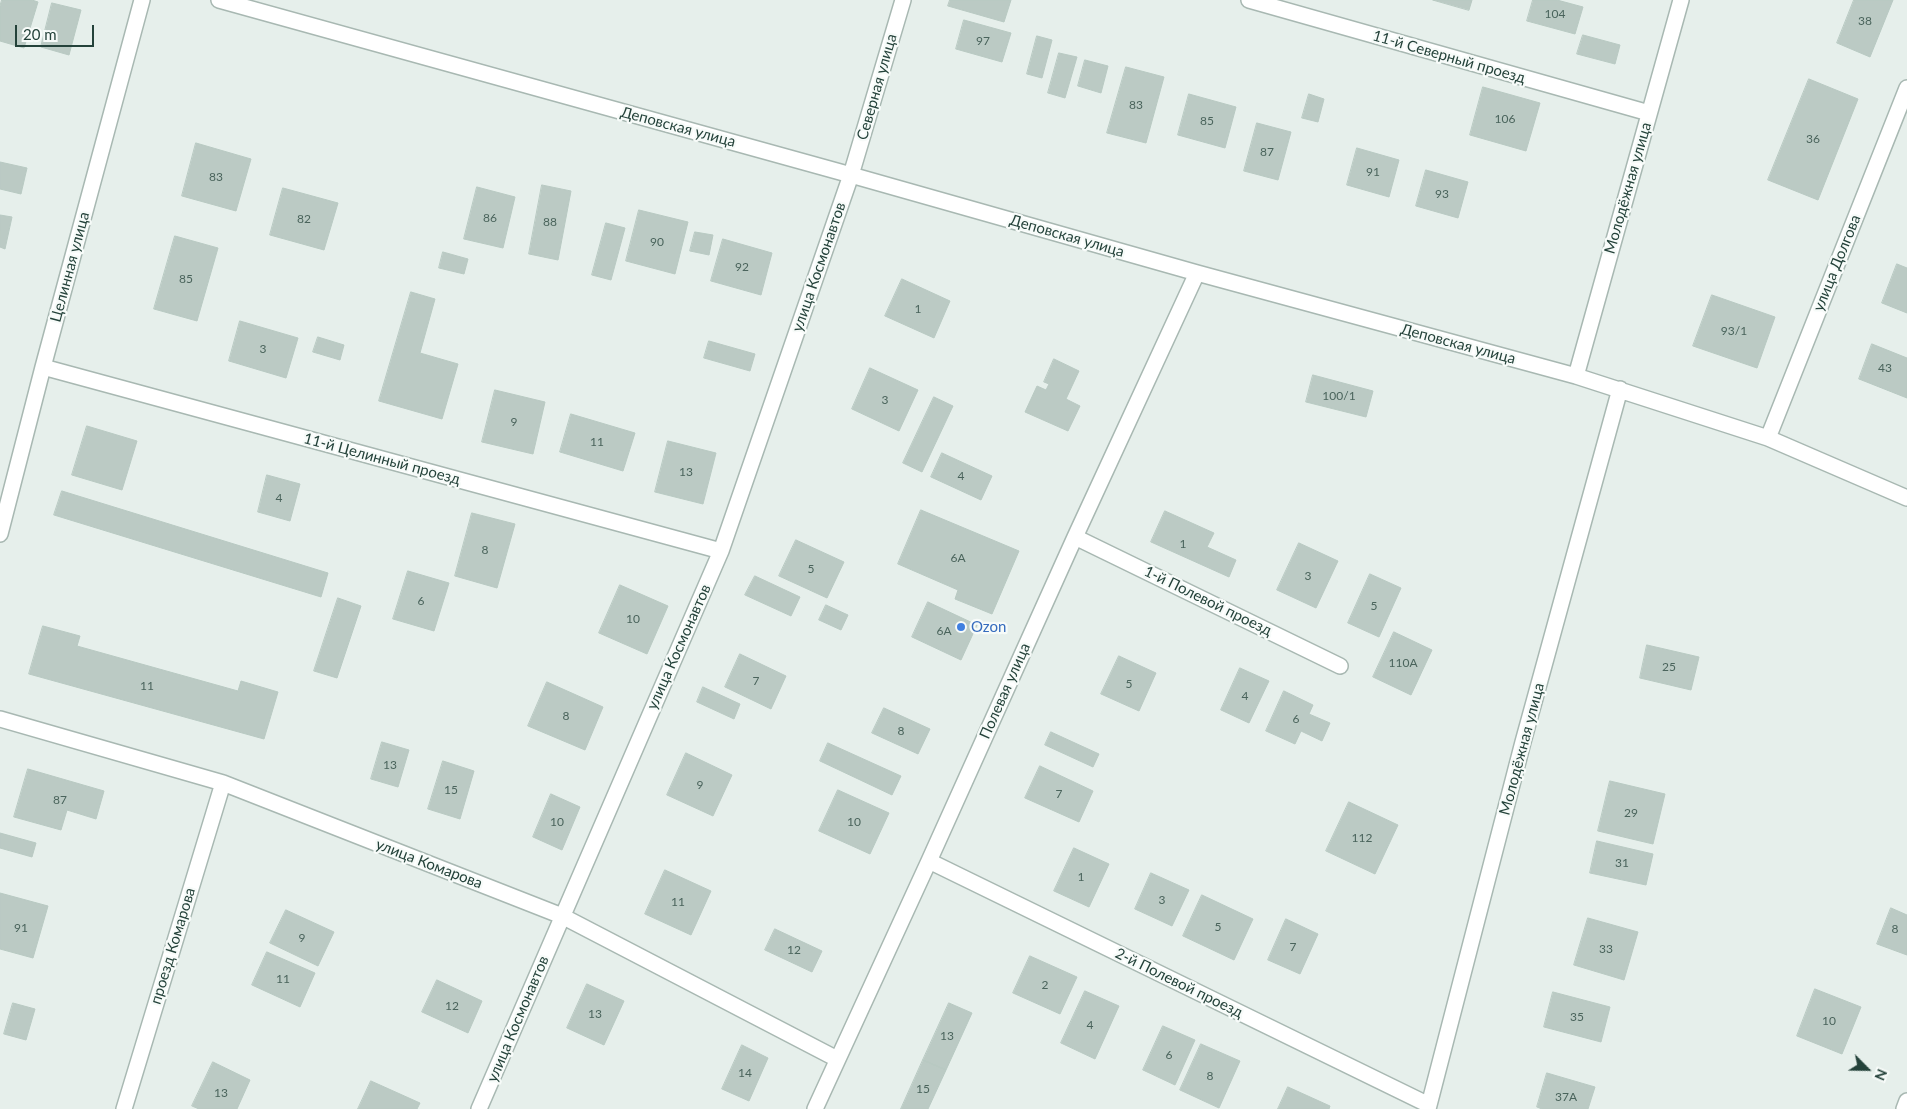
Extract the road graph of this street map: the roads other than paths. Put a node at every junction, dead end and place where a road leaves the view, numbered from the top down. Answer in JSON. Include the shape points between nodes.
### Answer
{"nodes":[{"id":1,"x":142,"y":0,"type":"edge"},
{"id":2,"x":219,"y":0,"type":"edge"},
{"id":3,"x":903,"y":0,"type":"edge"},
{"id":4,"x":1249,"y":0,"type":"edge"},
{"id":5,"x":1681,"y":0,"type":"edge"},
{"id":6,"x":1907,"y":88,"type":"edge"},
{"id":7,"x":1649,"y":114,"type":"junction"},
{"id":8,"x":851,"y":174,"type":"junction"},
{"id":9,"x":1197,"y":273,"type":"junction"},
{"id":10,"x":42,"y":367,"type":"junction"},
{"id":11,"x":1576,"y":376,"type":"junction"},
{"id":12,"x":1620,"y":389,"type":"junction"},
{"id":13,"x":1768,"y":438,"type":"junction"},
{"id":14,"x":1907,"y":498,"type":"edge"},
{"id":15,"x":0,"y":534,"type":"edge"},
{"id":16,"x":1075,"y":537,"type":"junction"},
{"id":17,"x":721,"y":551,"type":"junction"},
{"id":18,"x":1340,"y":666,"type":"dead end"},
{"id":19,"x":0,"y":718,"type":"edge"},
{"id":20,"x":223,"y":783,"type":"junction"},
{"id":21,"x":929,"y":861,"type":"junction"},
{"id":22,"x":562,"y":916,"type":"junction"},
{"id":23,"x":837,"y":1059,"type":"junction"},
{"id":24,"x":1907,"y":1101,"type":"edge"},
{"id":25,"x":1429,"y":1107,"type":"edge"},
{"id":26,"x":124,"y":1109,"type":"edge"},
{"id":27,"x":479,"y":1109,"type":"edge"},
{"id":28,"x":814,"y":1109,"type":"edge"},
{"id":29,"x":1904,"y":1109,"type":"edge"}],
"edges":[{"from":1,"to":10,"type":"street","name":"Целинная улица"},
{"from":2,"to":8,"type":"street","name":"Деповская улица"},
{"from":3,"to":8,"type":"street","name":"Северная улица"},
{"from":4,"to":7,"type":"street","name":"11-й Северный проезд"},
{"from":5,"to":7,"type":"street","name":"Молодёжная улица"},
{"from":6,"to":13,"type":"street","name":"улица Долгова"},
{"from":7,"to":11,"type":"street","name":"Молодёжная улица"},
{"from":8,"to":9,"type":"street","name":"Деповская улица"},
{"from":8,"to":17,"type":"street","name":"улица Космонавтов"},
{"from":9,"to":11,"type":"street","name":"Деповская улица"},
{"from":9,"to":16,"type":"street","name":"Полевая улица"},
{"from":10,"to":15,"type":"street","name":"Целинная улица"},
{"from":10,"to":17,"type":"street","name":"11-й Целинный проезд"},
{"from":11,"to":12,"type":"street","name":"Деповская улица"},
{"from":12,"to":13,"type":"street","name":"Деповская улица"},
{"from":12,"to":25,"type":"street","name":"Молодёжная улица","via":[[1523,742]]},
{"from":13,"to":14,"type":"street","name":"Деповская улица"},
{"from":16,"to":18,"type":"street","name":"1-й Полевой проезд"},
{"from":16,"to":21,"type":"street","name":"Полевая улица"},
{"from":17,"to":22,"type":"street","name":"улица Космонавтов"},
{"from":19,"to":20,"type":"street","name":"улица Комарова"},
{"from":20,"to":22,"type":"street","name":"улица Комарова"},
{"from":20,"to":26,"type":"street","name":"проезд Комарова"},
{"from":21,"to":23,"type":"street","name":"Полевая улица"},
{"from":21,"to":25,"type":"street","name":"2-й Полевой проезд"},
{"from":22,"to":23,"type":"street","name":"улица Комарова"},
{"from":22,"to":27,"type":"street","name":"улица Космонавтов"},
{"from":23,"to":28,"type":"street","name":"Полевая улица"},
{"from":24,"to":29,"type":"street"}]}
